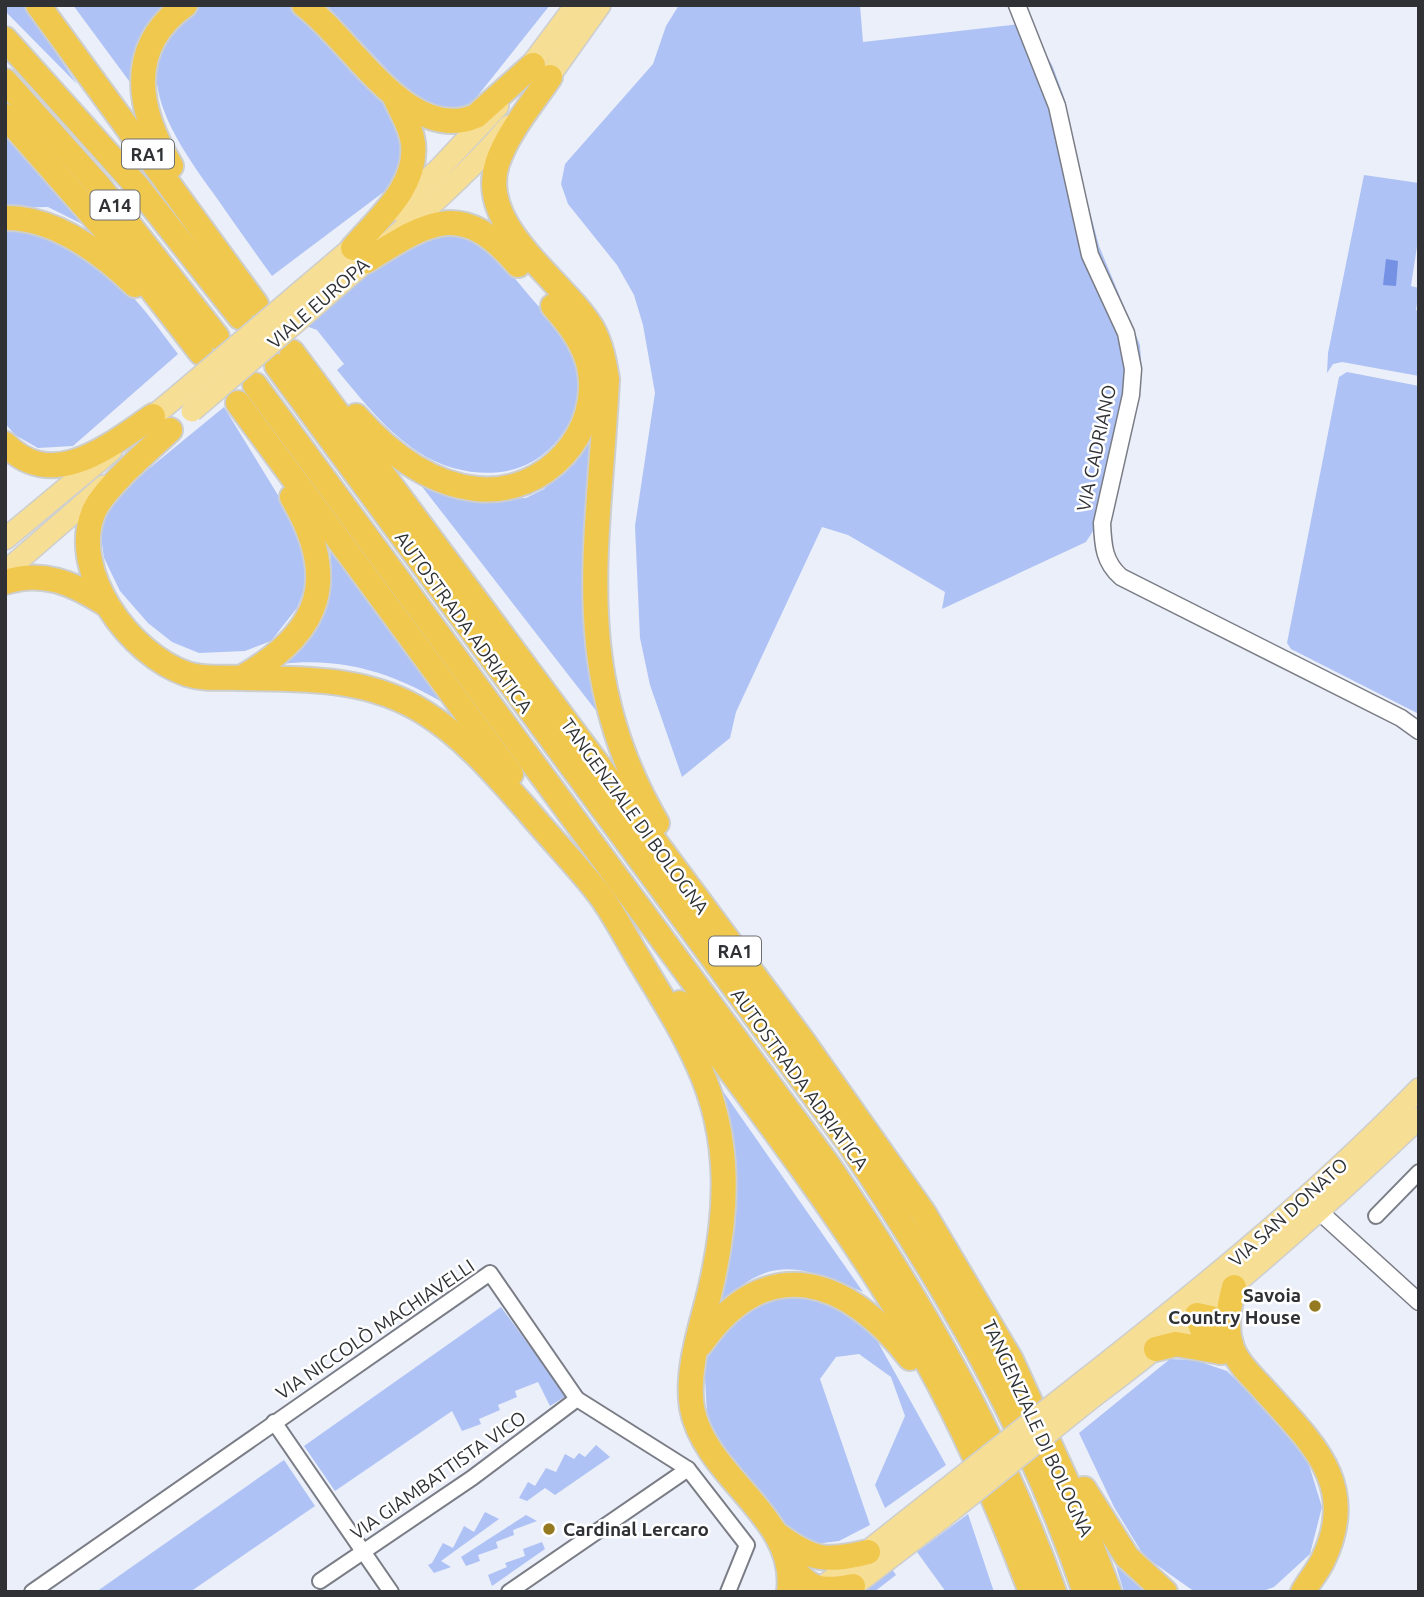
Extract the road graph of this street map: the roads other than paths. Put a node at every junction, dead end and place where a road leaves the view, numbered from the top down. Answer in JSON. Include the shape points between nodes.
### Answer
{"nodes":[{"id":1,"x":38,"y":5,"type":"edge"},
{"id":2,"x":185,"y":5,"type":"edge"},
{"id":3,"x":304,"y":5,"type":"edge"},
{"id":4,"x":576,"y":5,"type":"edge"},
{"id":5,"x":600,"y":5,"type":"edge"},
{"id":6,"x":1017,"y":5,"type":"edge"},
{"id":7,"x":5,"y":38,"type":"edge"},
{"id":8,"x":541,"y":71,"type":"junction"},
{"id":9,"x":5,"y":80,"type":"edge"},
{"id":10,"x":395,"y":96,"type":"junction"},
{"id":11,"x":5,"y":116,"type":"edge"},
{"id":12,"x":5,"y":218,"type":"edge"},
{"id":13,"x":359,"y":254,"type":"junction"},
{"id":14,"x":252,"y":310,"type":"junction"},
{"id":15,"x":205,"y":348,"type":"junction"},
{"id":16,"x":288,"y":356,"type":"junction"},
{"id":17,"x":255,"y":385,"type":"dead end"},
{"id":18,"x":161,"y":423,"type":"junction"},
{"id":19,"x":5,"y":444,"type":"edge"},
{"id":20,"x":5,"y":539,"type":"edge"},
{"id":21,"x":5,"y":572,"type":"edge"},
{"id":22,"x":5,"y":582,"type":"edge"},
{"id":23,"x":104,"y":603,"type":"junction"},
{"id":24,"x":241,"y":678,"type":"junction"},
{"id":25,"x":1419,"y":731,"type":"edge"},
{"id":26,"x":600,"y":896,"type":"junction"},
{"id":27,"x":736,"y":952,"type":"junction"},
{"id":28,"x":1419,"y":1088,"type":"edge"},
{"id":29,"x":1419,"y":1118,"type":"edge"},
{"id":30,"x":1419,"y":1172,"type":"edge"},
{"id":31,"x":1312,"y":1206,"type":"junction"},
{"id":32,"x":1376,"y":1216,"type":"dead end"},
{"id":33,"x":1234,"y":1287,"type":"junction"},
{"id":34,"x":1419,"y":1302,"type":"edge"},
{"id":35,"x":1191,"y":1308,"type":"junction"},
{"id":36,"x":1156,"y":1349,"type":"junction"},
{"id":37,"x":696,"y":1350,"type":"junction"},
{"id":38,"x":1230,"y":1352,"type":"junction"},
{"id":39,"x":1010,"y":1360,"type":"junction"},
{"id":40,"x":1090,"y":1388,"type":"junction"},
{"id":41,"x":577,"y":1399,"type":"junction"},
{"id":42,"x":274,"y":1422,"type":"junction"},
{"id":43,"x":688,"y":1469,"type":"junction"},
{"id":44,"x":936,"y":1510,"type":"junction"},
{"id":45,"x":1000,"y":1513,"type":"junction"},
{"id":46,"x":362,"y":1552,"type":"junction"},
{"id":47,"x":867,"y":1552,"type":"junction"},
{"id":48,"x":794,"y":1556,"type":"junction"},
{"id":49,"x":320,"y":1581,"type":"dead end"},
{"id":50,"x":853,"y":1586,"type":"joint"},
{"id":51,"x":1303,"y":1587,"type":"edge"},
{"id":52,"x":820,"y":1590,"type":"edge"},
{"id":53,"x":32,"y":1592,"type":"edge"},
{"id":54,"x":391,"y":1592,"type":"edge"},
{"id":55,"x":509,"y":1592,"type":"edge"},
{"id":56,"x":728,"y":1592,"type":"edge"},
{"id":57,"x":789,"y":1592,"type":"edge"},
{"id":58,"x":1031,"y":1592,"type":"edge"},
{"id":59,"x":1054,"y":1592,"type":"edge"},
{"id":60,"x":1085,"y":1592,"type":"edge"},
{"id":61,"x":1109,"y":1592,"type":"edge"},
{"id":62,"x":1165,"y":1592,"type":"edge"}],
"edges":[{"from":1,"to":14,"type":"highway","number":"RA1"},
{"from":2,"to":14,"type":"highway","via":[[160,30],[147,56],[142,83],[146,113]]},
{"from":3,"to":10,"type":"highway"},
{"from":4,"to":8,"type":"main road","name":"VIALE EUROPA"},
{"from":5,"to":8,"type":"main road","name":"VIALE EUROPA"},
{"from":6,"to":25,"type":"street","name":"VIA CADRIANO","via":[[1057,106],[1090,255],[1126,333],[1133,369],[1102,523],[1109,564],[1121,577],[1278,654]]},
{"from":7,"to":14,"type":"highway","number":"A14"},
{"from":8,"to":10,"type":"highway","via":[[466,121],[431,118]]},
{"from":8,"to":13,"type":"main road","name":"VIALE EUROPA"},
{"from":8,"to":27,"type":"highway","via":[[497,164],[497,202],[507,227],[590,325],[602,353],[607,379],[594,600],[603,692],[616,741],[644,801]]},
{"from":9,"to":15,"type":"highway","number":"A14","via":[[99,185]]},
{"from":10,"to":13,"type":"highway","via":[[413,143],[411,173]]},
{"from":11,"to":15,"type":"highway"},
{"from":12,"to":15,"type":"highway","via":[[46,225],[106,260]]},
{"from":13,"to":16,"type":"highway","via":[[432,224],[465,225],[494,238],[561,316],[585,353],[590,401],[572,446],[550,468],[524,483],[489,490],[457,485],[415,466],[379,440]]},
{"from":13,"to":18,"type":"main road","name":"VIALE EUROPA","bridge":true},
{"from":16,"to":27,"type":"highway","name":"TANGENZIALE DI BOLOGNA","number":"RA1"},
{"from":16,"to":60,"type":"highway","name":"AUTOSTRADA ADRIATICA","via":[[903,1224],[973,1338],[1016,1420]]},
{"from":17,"to":59,"type":"highway","name":"AUTOSTRADA ADRIATICA","via":[[878,1238],[941,1342],[991,1438]]},
{"from":18,"to":19,"type":"highway","via":[[76,464],[40,465]]},
{"from":18,"to":20,"type":"main road","name":"VIALE EUROPA"},
{"from":18,"to":21,"type":"main road","name":"VIALE EUROPA"},
{"from":18,"to":23,"type":"highway","via":[[95,509],[89,559]]},
{"from":22,"to":23,"type":"highway","via":[[46,577],[69,583]]},
{"from":23,"to":24,"type":"highway","via":[[150,653],[172,667],[199,677]]},
{"from":24,"to":26,"type":"highway","via":[[335,681],[394,696],[424,712],[499,779]]},
{"from":24,"to":26,"type":"highway","via":[[280,654],[297,637],[313,608],[319,575],[308,527],[237,403]]},
{"from":26,"to":37,"type":"highway","via":[[684,1037],[716,1114],[725,1171],[723,1215]]},
{"from":26,"to":45,"type":"highway","via":[[859,1250],[936,1377]]},
{"from":27,"to":39,"type":"highway","name":"TANGENZIALE DI BOLOGNA","number":"RA1","via":[[923,1212]]},
{"from":28,"to":31,"type":"main road","name":"VIA SAN DONATO"},
{"from":29,"to":31,"type":"main road","name":"VIA SAN DONATO"},
{"from":30,"to":32,"type":"street"},
{"from":31,"to":33,"type":"main road","name":"VIA SAN DONATO"},
{"from":31,"to":34,"type":"street"},
{"from":31,"to":35,"type":"main road","name":"VIA SAN DONATO"},
{"from":33,"to":35,"type":"main road","name":"VIA SAN DONATO"},
{"from":33,"to":38,"type":"highway","via":[[1228,1318]]},
{"from":35,"to":36,"type":"main road","name":"VIA SAN DONATO"},
{"from":35,"to":38,"type":"highway","via":[[1211,1318]]},
{"from":35,"to":40,"type":"main road","name":"VIA SAN DONATO"},
{"from":36,"to":38,"type":"highway","via":[[1176,1344]]},
{"from":36,"to":40,"type":"main road","name":"VIA SAN DONATO"},
{"from":37,"to":45,"type":"highway","via":[[728,1311],[767,1289],[810,1286],[855,1303],[891,1334],[916,1366]]},
{"from":37,"to":48,"type":"highway","via":[[691,1390],[696,1425],[704,1442]]},
{"from":38,"to":51,"type":"highway","via":[[1313,1444],[1329,1470],[1335,1525],[1322,1562]]},
{"from":39,"to":61,"type":"highway","name":"TANGENZIALE DI BOLOGNA","number":"RA1","via":[[1070,1489]]},
{"from":39,"to":62,"type":"highway","via":[[1116,1542]]},
{"from":40,"to":44,"type":"main road","name":"VIA SAN DONATO","bridge":true},
{"from":41,"to":42,"type":"street","name":"VIA NICCOLÒ MACHIAVELLI","via":[[490,1273]]},
{"from":41,"to":43,"type":"street","name":"VIA NICCOLÒ MACHIAVELLI"},
{"from":41,"to":46,"type":"street","name":"VIA GIAMBATTISTA VICO"},
{"from":42,"to":46,"type":"street","name":"VIA NICCOLÒ MACHIAVELLI"},
{"from":42,"to":53,"type":"street","name":"VIA NICCOLÒ MACHIAVELLI"},
{"from":43,"to":55,"type":"street"},
{"from":43,"to":56,"type":"street","name":"VIA NICCOLÒ MACHIAVELLI","via":[[747,1545]]},
{"from":44,"to":47,"type":"main road","name":"VIA SAN DONATO"},
{"from":44,"to":50,"type":"main road","name":"VIA SAN DONATO"},
{"from":45,"to":58,"type":"highway"},
{"from":46,"to":49,"type":"street","name":"VIA GIAMBATTISTA VICO"},
{"from":46,"to":54,"type":"street","name":"VIA NICCOLÒ MACHIAVELLI"},
{"from":47,"to":48,"type":"highway","via":[[828,1560]]},
{"from":47,"to":52,"type":"main road","name":"VIA SAN DONATO"},
{"from":48,"to":52,"type":"highway","via":[[818,1573]]},
{"from":48,"to":57,"type":"highway"},
{"from":50,"to":52,"type":"highway"}]}
